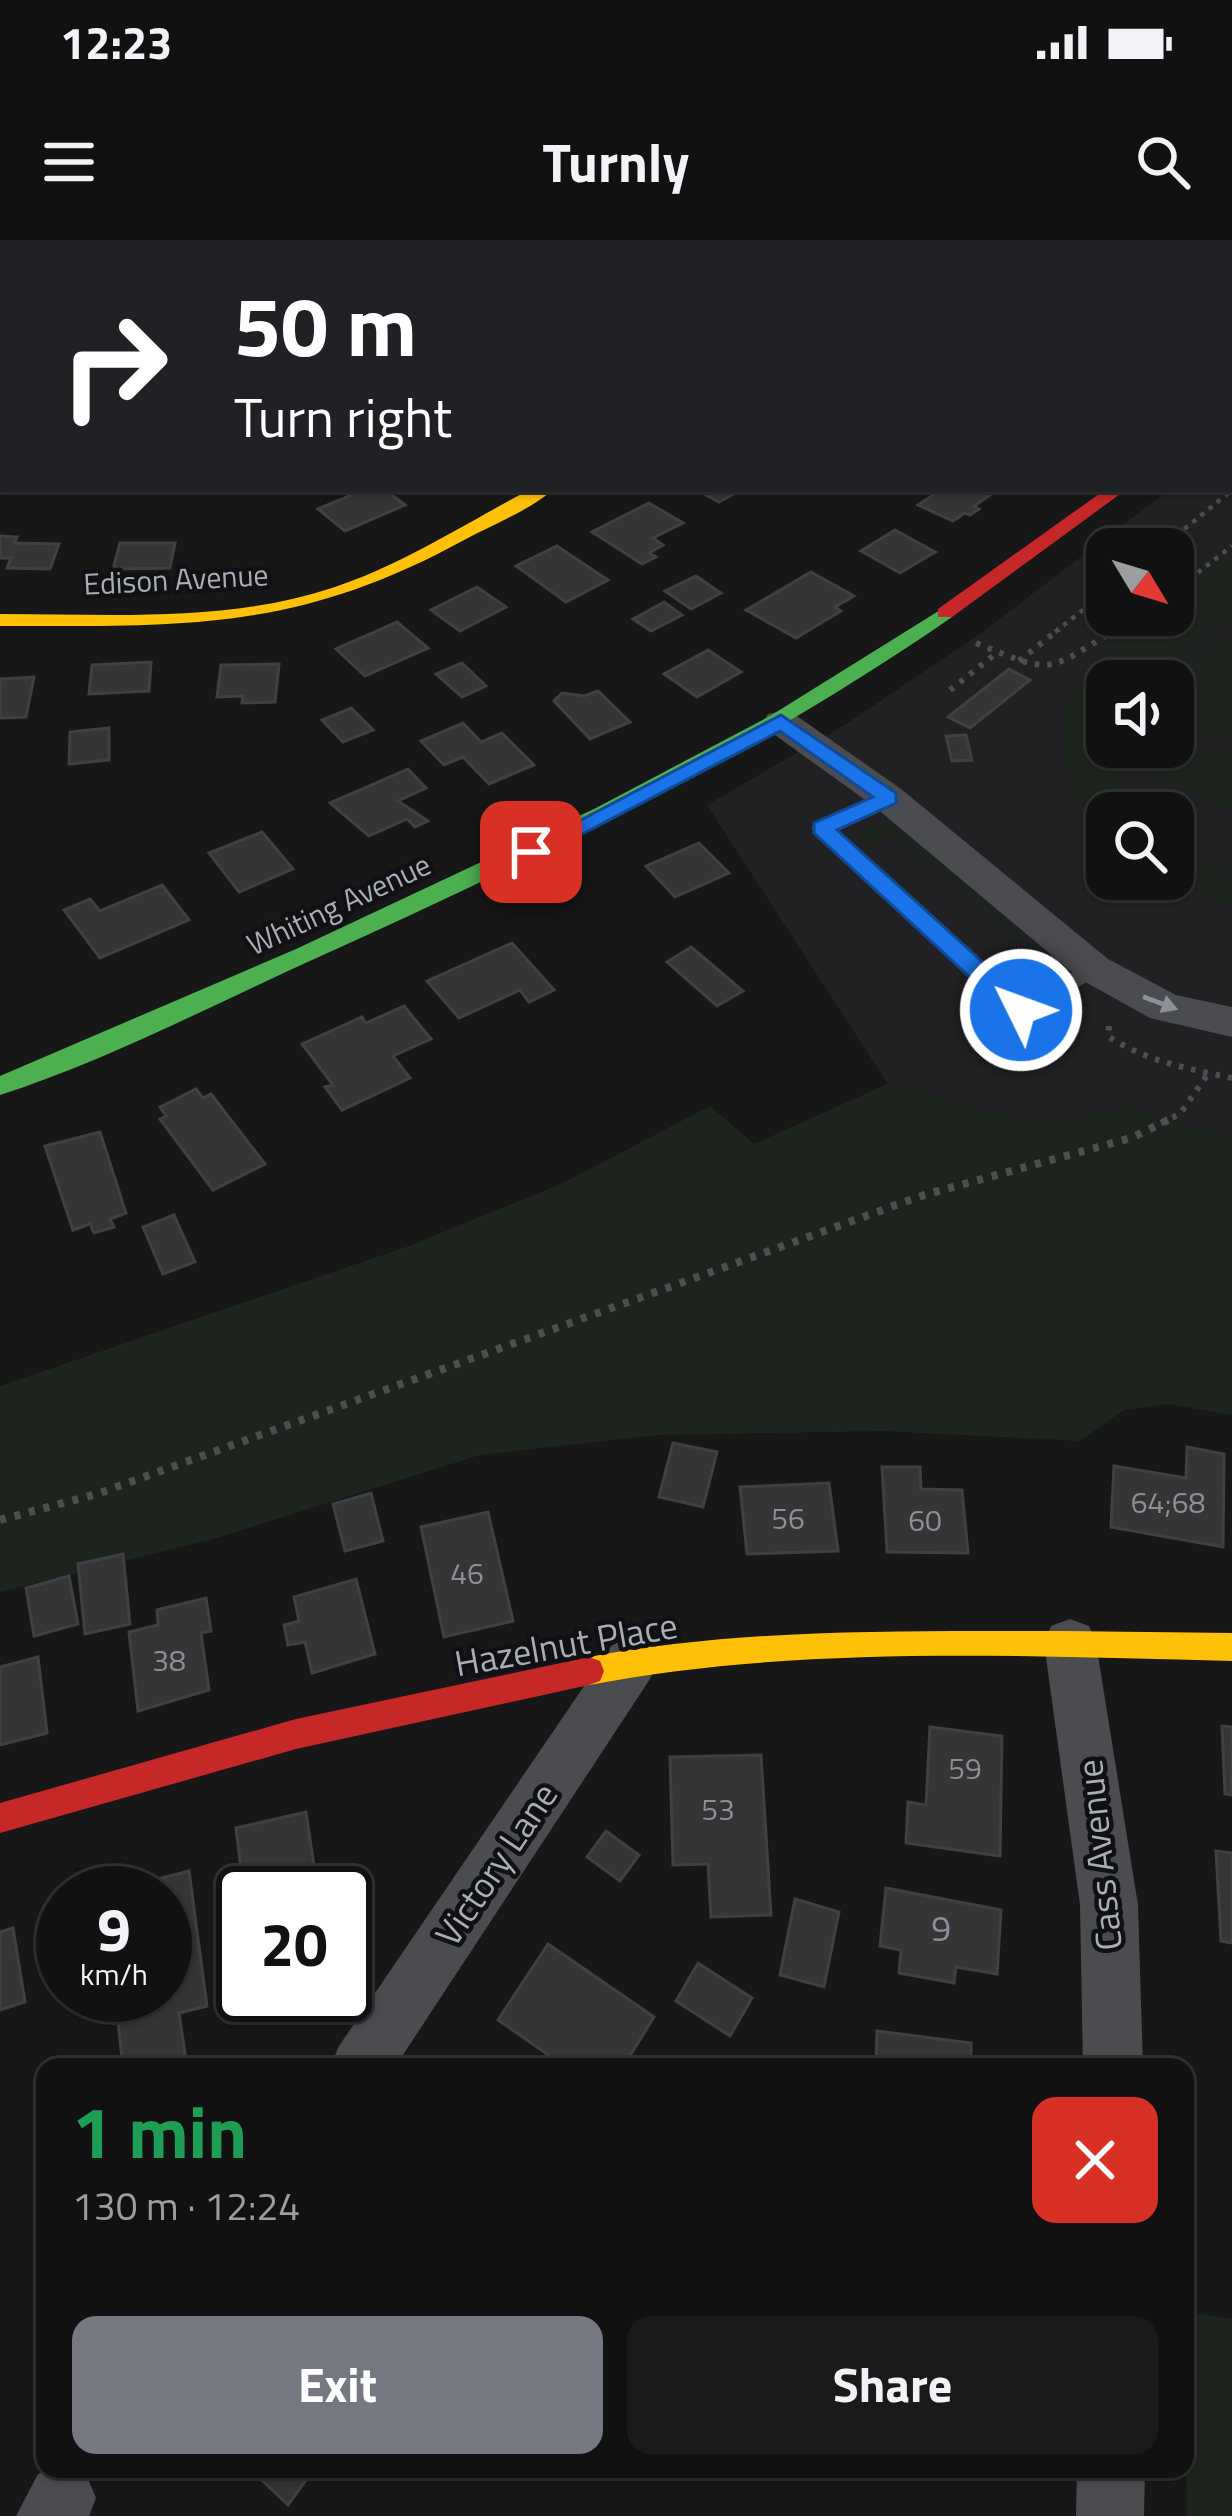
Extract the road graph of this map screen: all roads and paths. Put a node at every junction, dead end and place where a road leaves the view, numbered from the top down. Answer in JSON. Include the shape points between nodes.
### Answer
{"nodes":[{"id":1,"x":539,"y":492,"type":"edge"},
{"id":2,"x":1114,"y":492,"type":"edge"},
{"id":3,"x":1230,"y":492,"type":"edge"},
{"id":4,"x":1186,"y":528,"type":"edge"},
{"id":5,"x":1232,"y":546,"type":"edge"},
{"id":6,"x":1194,"y":576,"type":"edge"},
{"id":7,"x":1086,"y":608,"type":"edge"},
{"id":8,"x":0,"y":620,"type":"edge"},
{"id":9,"x":1105,"y":636,"type":"edge"},
{"id":10,"x":966,"y":638,"type":"dead end"},
{"id":11,"x":998,"y":652,"type":"junction"},
{"id":12,"x":1019,"y":661,"type":"junction"},
{"id":13,"x":950,"y":690,"type":"dead end"},
{"id":14,"x":781,"y":722,"type":"junction"},
{"id":15,"x":889,"y":798,"type":"junction"},
{"id":16,"x":1094,"y":968,"type":"junction"},
{"id":17,"x":1232,"y":1022,"type":"edge"},
{"id":18,"x":1232,"y":1078,"type":"edge"},
{"id":19,"x":0,"y":1086,"type":"edge"},
{"id":20,"x":0,"y":1520,"type":"edge"},
{"id":21,"x":1070,"y":1643,"type":"junction"},
{"id":22,"x":1232,"y":1647,"type":"edge"},
{"id":23,"x":632,"y":1662,"type":"junction"},
{"id":24,"x":0,"y":1818,"type":"edge"},
{"id":25,"x":366,"y":2058,"type":"edge"},
{"id":26,"x":1114,"y":2058,"type":"edge"},
{"id":27,"x":1111,"y":2478,"type":"edge"},
{"id":28,"x":1110,"y":2516,"type":"edge"}],
"edges":[{"from":1,"to":8,"type":"street","name":"Edison Avenue","via":[[340,592],[285,607],[204,617]]},
{"from":2,"to":14,"type":"street","name":"Whiting Avenue","via":[[966,602]]},
{"from":3,"to":4,"type":"path"},
{"from":5,"to":6,"type":"path"},
{"from":7,"to":12,"type":"path"},
{"from":9,"to":12,"type":"path","via":[[1051,668]]},
{"from":10,"to":11,"type":"path"},
{"from":11,"to":12,"type":"path"},
{"from":11,"to":13,"type":"path"},
{"from":14,"to":15,"type":"street"},
{"from":14,"to":19,"type":"street","name":"Whiting Avenue","via":[[550,843],[241,987]]},
{"from":15,"to":16,"type":"street"},
{"from":15,"to":16,"type":"lane","via":[[821,828],[1021,1010]]},
{"from":16,"to":17,"type":"street","one_way":true,"via":[[1165,1007]]},
{"from":18,"to":20,"type":"path","via":[[1208,1075],[1180,1114],[1131,1138],[924,1195],[97,1494]]},
{"from":21,"to":22,"type":"street","name":"Hazelnut Place"},
{"from":21,"to":23,"type":"street","name":"Hazelnut Place","via":[[792,1648]]},
{"from":21,"to":26,"type":"street","name":"Cass Avenue","via":[[1109,1905]]},
{"from":23,"to":24,"type":"street","name":"Hazelnut Place","via":[[296,1734]]},
{"from":23,"to":25,"type":"street","name":"Victory Lane"},
{"from":27,"to":28,"type":"street"}]}
